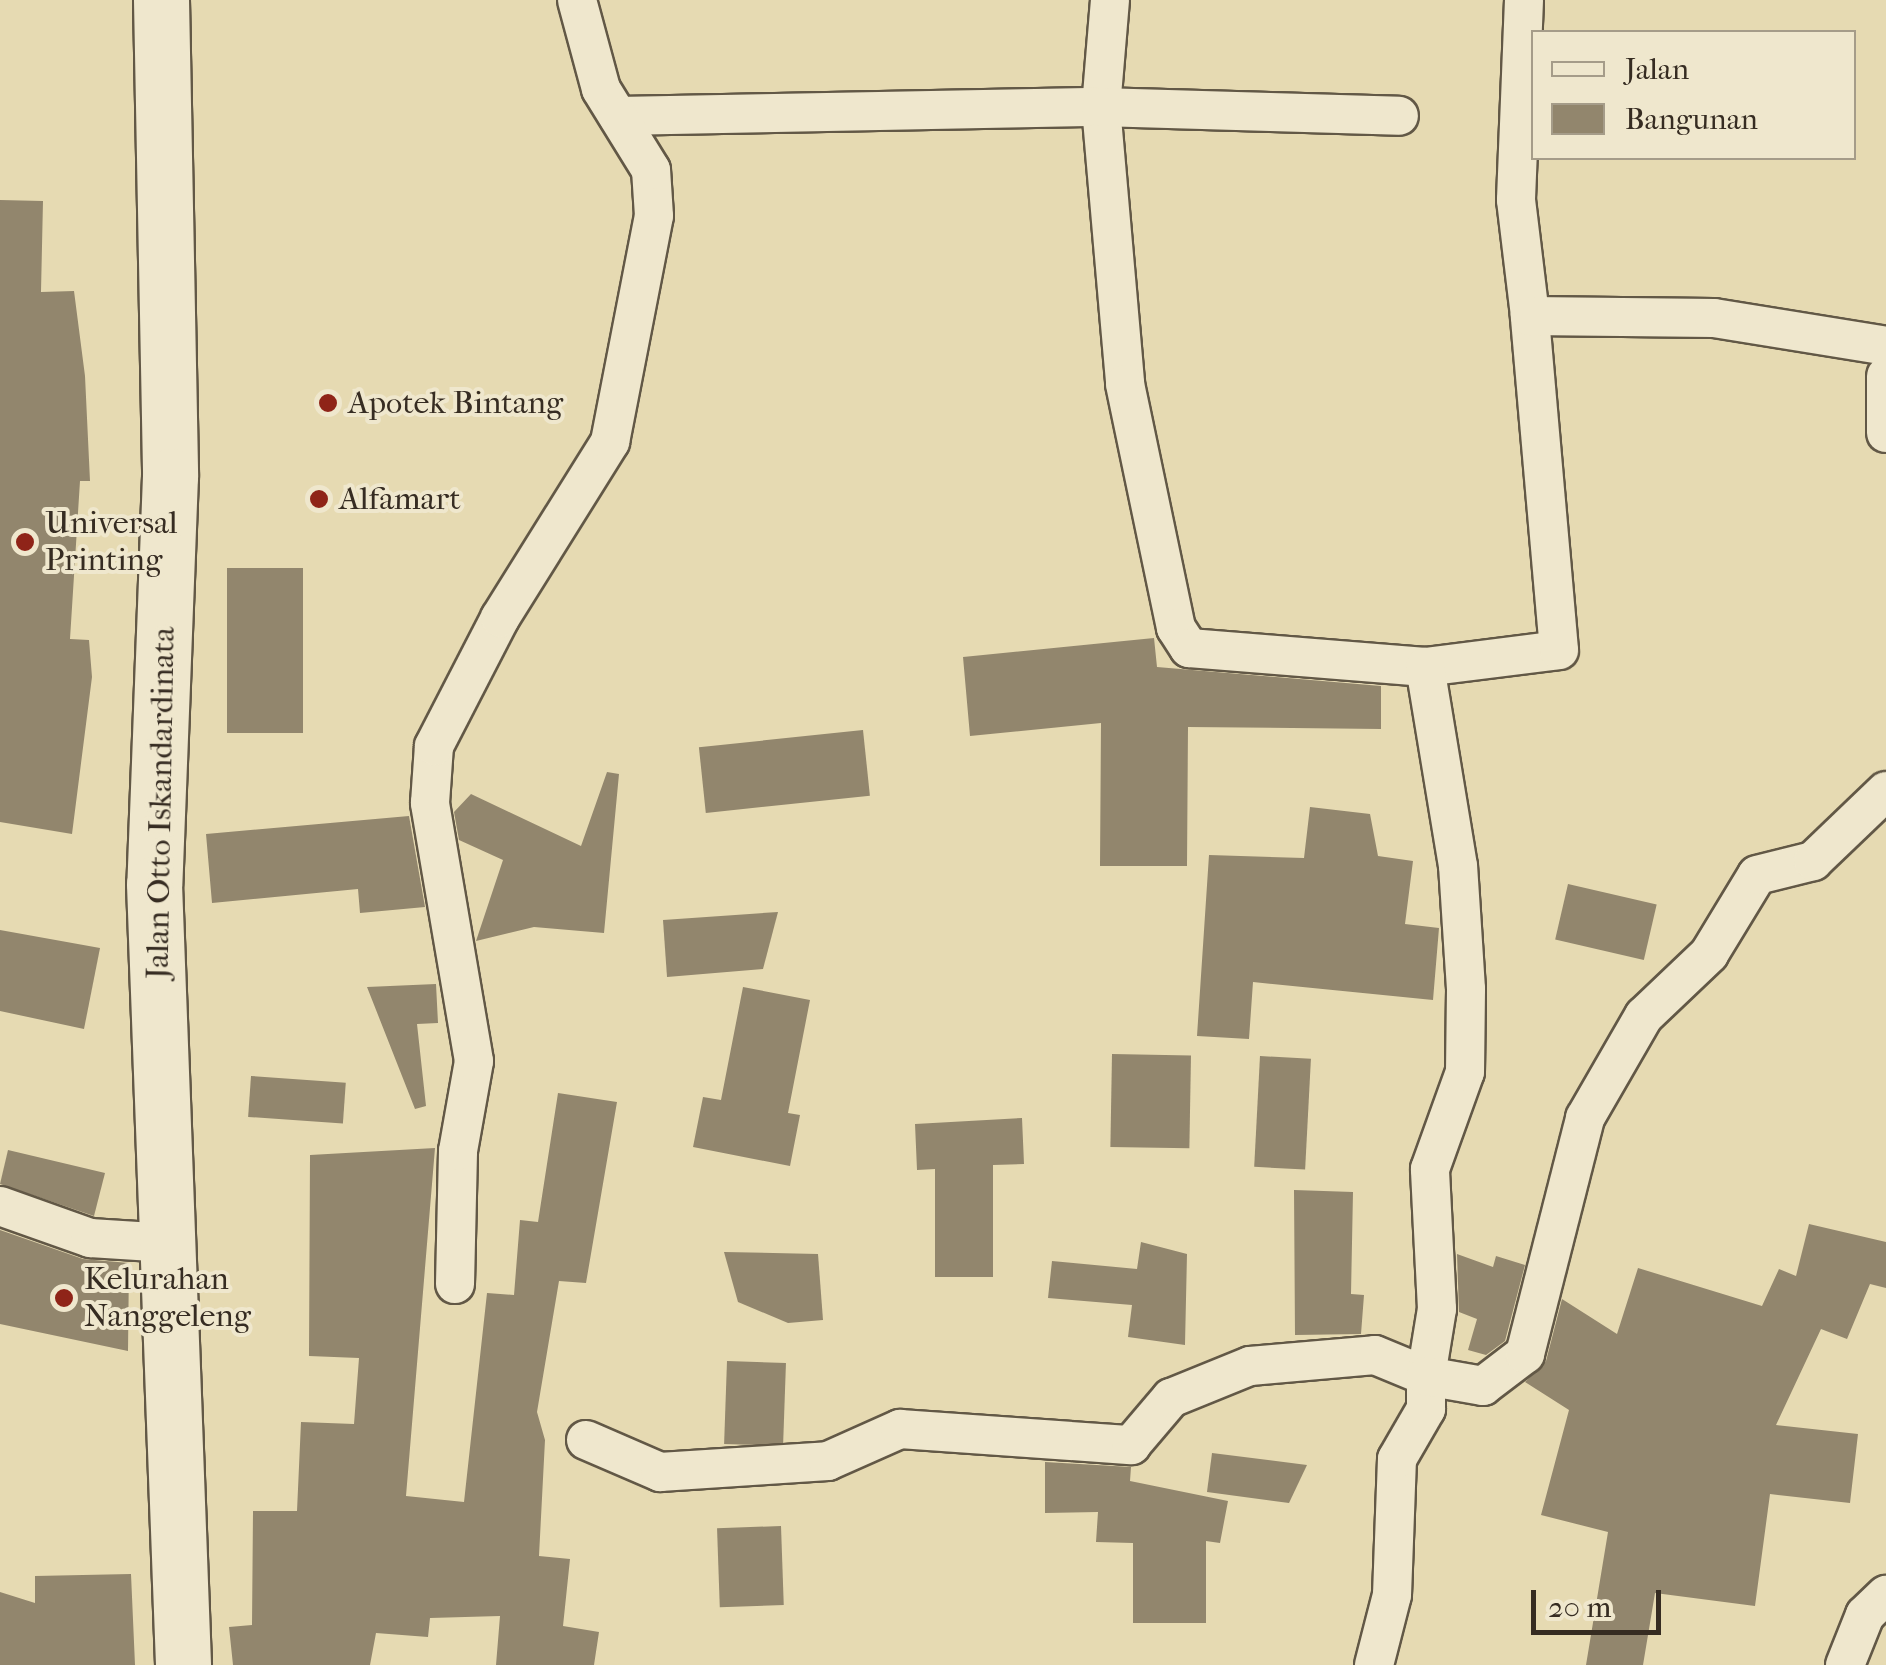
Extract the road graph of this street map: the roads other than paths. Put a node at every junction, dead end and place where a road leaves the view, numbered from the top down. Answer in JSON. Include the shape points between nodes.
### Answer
{"nodes":[{"id":1,"x":161,"y":0,"type":"edge"},
{"id":2,"x":576,"y":0,"type":"edge"},
{"id":3,"x":1110,"y":0,"type":"edge"},
{"id":4,"x":1524,"y":0,"type":"edge"},
{"id":5,"x":1101,"y":107,"type":"junction"},
{"id":6,"x":618,"y":116,"type":"junction"},
{"id":7,"x":1399,"y":116,"type":"dead end"},
{"id":8,"x":1530,"y":316,"type":"junction"},
{"id":9,"x":1886,"y":346,"type":"edge"},
{"id":10,"x":1886,"y":376,"type":"edge"},
{"id":11,"x":1886,"y":433,"type":"edge"},
{"id":12,"x":1425,"y":667,"type":"junction"},
{"id":13,"x":1886,"y":791,"type":"edge"},
{"id":14,"x":0,"y":1206,"type":"edge"},
{"id":15,"x":169,"y":1243,"type":"junction"},
{"id":16,"x":455,"y":1284,"type":"dead end"},
{"id":17,"x":1426,"y":1376,"type":"junction"},
{"id":18,"x":586,"y":1440,"type":"dead end"},
{"id":19,"x":1886,"y":1594,"type":"edge"},
{"id":20,"x":183,"y":1665,"type":"edge"},
{"id":21,"x":1374,"y":1665,"type":"edge"},
{"id":22,"x":1845,"y":1665,"type":"edge"}],
"edges":[{"from":1,"to":15,"type":"main road","name":"Jalan Otto Iskandardinata","via":[[170,476],[154,884]]},
{"from":2,"to":6,"type":"street","via":[[584,46]]},
{"from":3,"to":5,"type":"street"},
{"from":4,"to":8,"type":"street","via":[[1516,200]]},
{"from":5,"to":6,"type":"street"},
{"from":5,"to":7,"type":"street"},
{"from":5,"to":12,"type":"street","via":[[1126,384],[1181,638],[1194,649]]},
{"from":6,"to":16,"type":"street","via":[[655,187],[610,442],[500,618],[434,746],[430,803],[474,1061],[458,1151]]},
{"from":8,"to":9,"type":"street","via":[[1714,318]]},
{"from":8,"to":12,"type":"street","via":[[1562,646],[1531,660]]},
{"from":10,"to":11,"type":"street"},
{"from":12,"to":17,"type":"street","via":[[1458,866],[1466,989],[1466,1072],[1430,1169],[1438,1309]]},
{"from":13,"to":17,"type":"street","via":[[1813,862],[1757,875],[1709,954],[1644,1016],[1585,1118],[1525,1354],[1483,1386]]},
{"from":14,"to":15,"type":"street","via":[[90,1238]]},
{"from":15,"to":20,"type":"main road","name":"Jalan Otto Iskandardinata"},
{"from":17,"to":18,"type":"street","via":[[1375,1355],[1250,1366],[1171,1398],[1131,1444],[900,1429],[828,1461],[660,1472]]},
{"from":17,"to":21,"type":"street","via":[[1426,1409],[1397,1460],[1392,1595]]},
{"from":19,"to":22,"type":"street","via":[[1865,1615]]}]}
